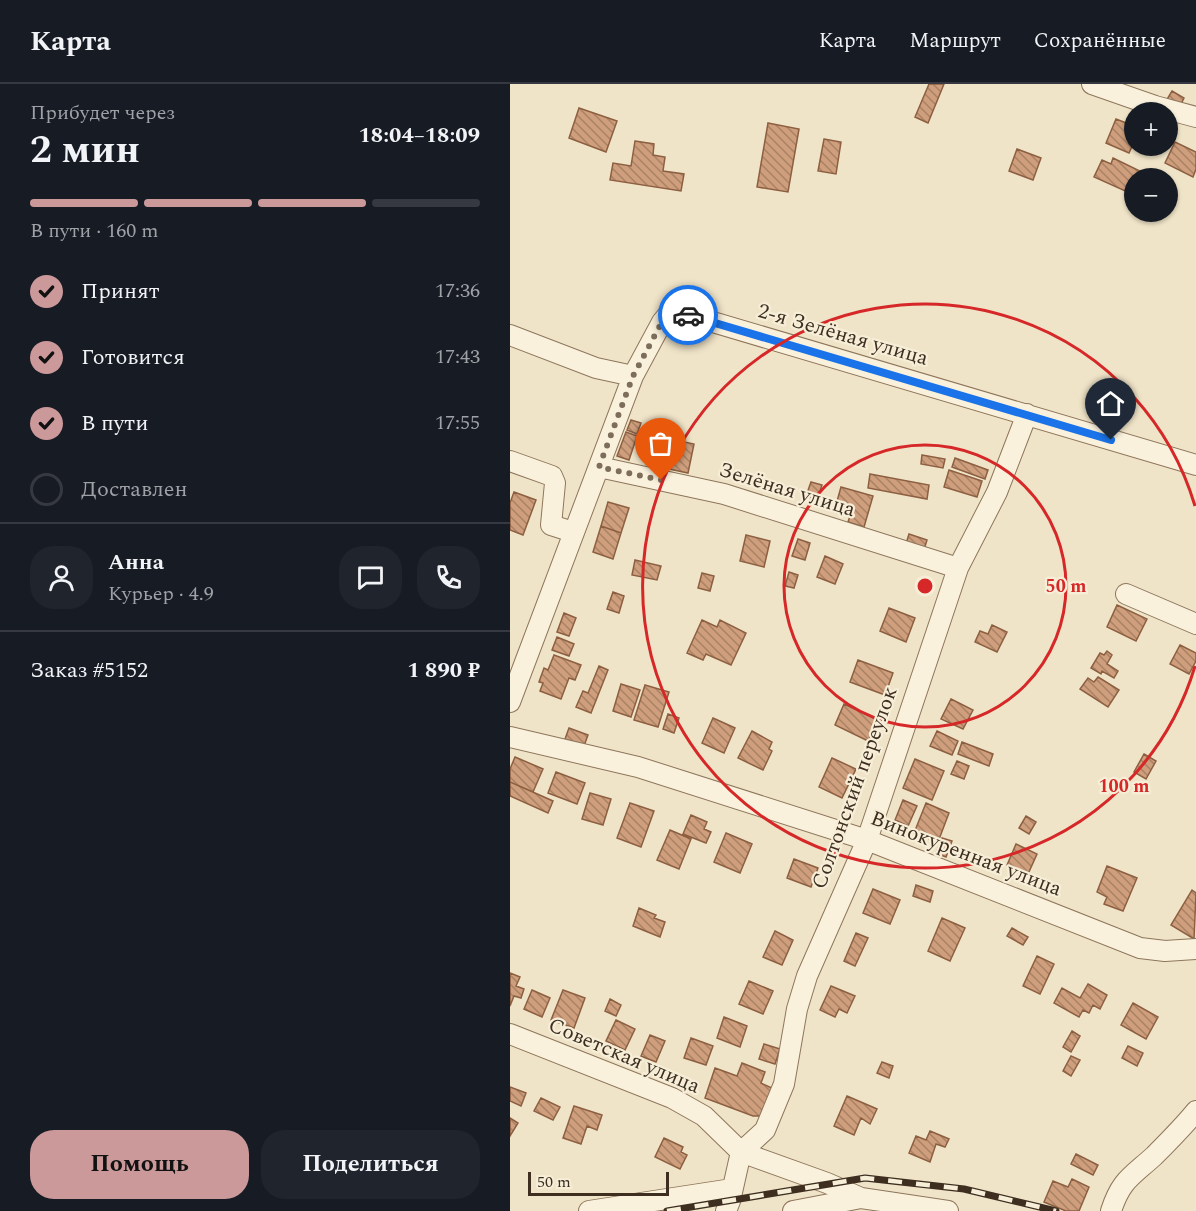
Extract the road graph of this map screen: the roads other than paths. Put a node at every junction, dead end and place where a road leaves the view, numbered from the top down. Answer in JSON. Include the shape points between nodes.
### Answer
{"nodes":[{"id":1,"x":1092,"y":84,"type":"edge"},
{"id":2,"x":1196,"y":117,"type":"edge"},
{"id":3,"x":510,"y":335,"type":"edge"},
{"id":4,"x":633,"y":376,"type":"junction"},
{"id":5,"x":1027,"y":414,"type":"junction"},
{"id":6,"x":510,"y":461,"type":"edge"},
{"id":7,"x":1196,"y":465,"type":"edge"},
{"id":8,"x":599,"y":467,"type":"junction"},
{"id":9,"x":573,"y":532,"type":"junction"},
{"id":10,"x":958,"y":568,"type":"junction"},
{"id":11,"x":1126,"y":594,"type":"dead end"},
{"id":12,"x":1196,"y":624,"type":"edge"},
{"id":13,"x":510,"y":702,"type":"edge"},
{"id":14,"x":510,"y":737,"type":"edge"},
{"id":15,"x":867,"y":840,"type":"junction"},
{"id":16,"x":1196,"y":949,"type":"edge"},
{"id":17,"x":510,"y":1034,"type":"edge"},
{"id":18,"x":1196,"y":1111,"type":"edge"},
{"id":19,"x":741,"y":1152,"type":"junction"},
{"id":20,"x":732,"y":1189,"type":"junction"},
{"id":21,"x":861,"y":1198,"type":"junction"},
{"id":22,"x":589,"y":1211,"type":"edge"},
{"id":23,"x":726,"y":1211,"type":"edge"},
{"id":24,"x":793,"y":1211,"type":"edge"},
{"id":25,"x":948,"y":1211,"type":"edge"},
{"id":26,"x":1111,"y":1211,"type":"edge"}],
"edges":[{"from":1,"to":2,"type":"street"},
{"from":3,"to":4,"type":"street","via":[[596,368]]},
{"from":4,"to":5,"type":"street","name":"2-я Зелёная улица","via":[[662,322],[680,312]]},
{"from":4,"to":8,"type":"street","name":"2-я Зелёная улица"},
{"from":5,"to":7,"type":"street","name":"2-я Зелёная улица"},
{"from":5,"to":10,"type":"street","name":"Солтонский переулок","via":[[998,492]]},
{"from":6,"to":9,"type":"street","via":[[552,476],[555,483],[551,525]]},
{"from":8,"to":9,"type":"street","name":"2-я Зелёная улица"},
{"from":8,"to":10,"type":"street","name":"Зелёная улица","via":[[724,494]]},
{"from":9,"to":13,"type":"street","name":"2-я Зелёная улица"},
{"from":10,"to":15,"type":"street","name":"Солтонский переулок"},
{"from":11,"to":12,"type":"street"},
{"from":14,"to":15,"type":"street","name":"Винокуренная улица","via":[[638,767]]},
{"from":15,"to":16,"type":"street","name":"Винокуренная улица","via":[[1140,948]]},
{"from":15,"to":19,"type":"street","name":"Солтонский переулок","via":[[807,976],[784,1084],[771,1118],[765,1130]]},
{"from":17,"to":19,"type":"street","name":"Советская улица","via":[[672,1098],[704,1116]]},
{"from":18,"to":26,"type":"street","via":[[1123,1183]]},
{"from":19,"to":20,"type":"street"},
{"from":19,"to":21,"type":"street","name":"Советская улица"},
{"from":20,"to":22,"type":"street"},
{"from":20,"to":23,"type":"street"},
{"from":21,"to":24,"type":"street"},
{"from":21,"to":25,"type":"street","name":"Советская улица"}]}
